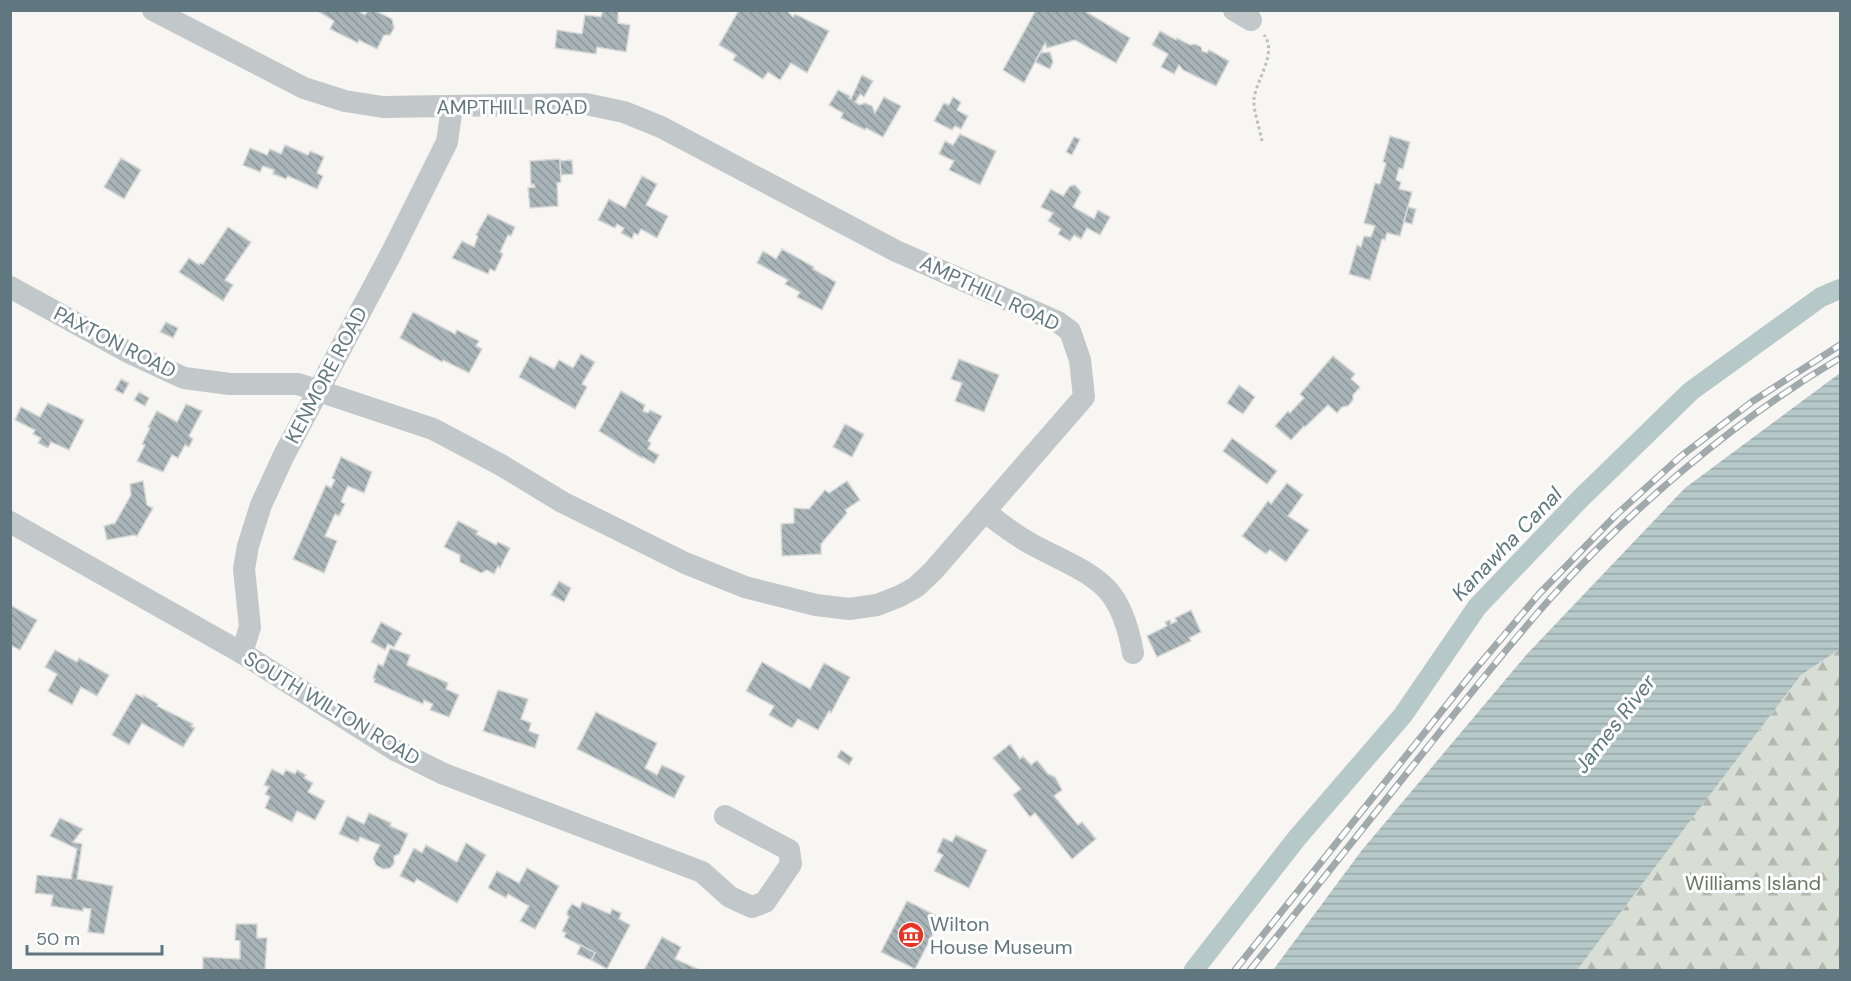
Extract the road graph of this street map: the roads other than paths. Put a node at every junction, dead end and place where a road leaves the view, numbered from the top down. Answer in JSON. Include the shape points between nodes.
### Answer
{"nodes":[{"id":1,"x":153,"y":10,"type":"edge"},
{"id":2,"x":452,"y":107,"type":"junction"},
{"id":3,"x":10,"y":287,"type":"edge"},
{"id":4,"x":318,"y":390,"type":"junction"},
{"id":5,"x":434,"y":429,"type":"joint"},
{"id":6,"x":985,"y":512,"type":"junction"},
{"id":7,"x":10,"y":522,"type":"edge"},
{"id":8,"x":242,"y":653,"type":"junction"},
{"id":9,"x":1133,"y":653,"type":"dead end"},
{"id":10,"x":724,"y":816,"type":"dead end"}],
"edges":[{"from":1,"to":2,"type":"street","name":"AMPTHILL ROAD","via":[[304,88],[345,101],[383,107]]},
{"from":2,"to":4,"type":"street","name":"KENMORE ROAD","via":[[447,142]]},
{"from":2,"to":6,"type":"street","name":"AMPTHILL ROAD","via":[[586,104],[624,112],[661,127],[896,251],[1058,322],[1070,331],[1080,360],[1084,397]]},
{"from":3,"to":4,"type":"street","name":"PAXTON ROAD","via":[[184,378],[230,384],[298,384]]},
{"from":4,"to":5,"type":"street","name":"PAXTON ROAD"},
{"from":4,"to":8,"type":"street","name":"KENMORE ROAD","via":[[261,505],[248,546],[244,569],[250,627]]},
{"from":5,"to":6,"type":"street","name":"AMPTHILL ROAD","via":[[562,502],[685,563],[745,587],[816,605],[849,609],[877,605],[900,596],[933,572]]},
{"from":6,"to":9,"type":"street","via":[[1035,546],[1095,578],[1110,592],[1123,612]]},
{"from":7,"to":8,"type":"street","name":"SOUTH WILTON ROAD"},
{"from":8,"to":10,"type":"street","name":"SOUTH WILTON ROAD","via":[[395,750],[444,774],[702,872],[730,897],[752,907],[765,902],[791,864],[789,850]]}]}
